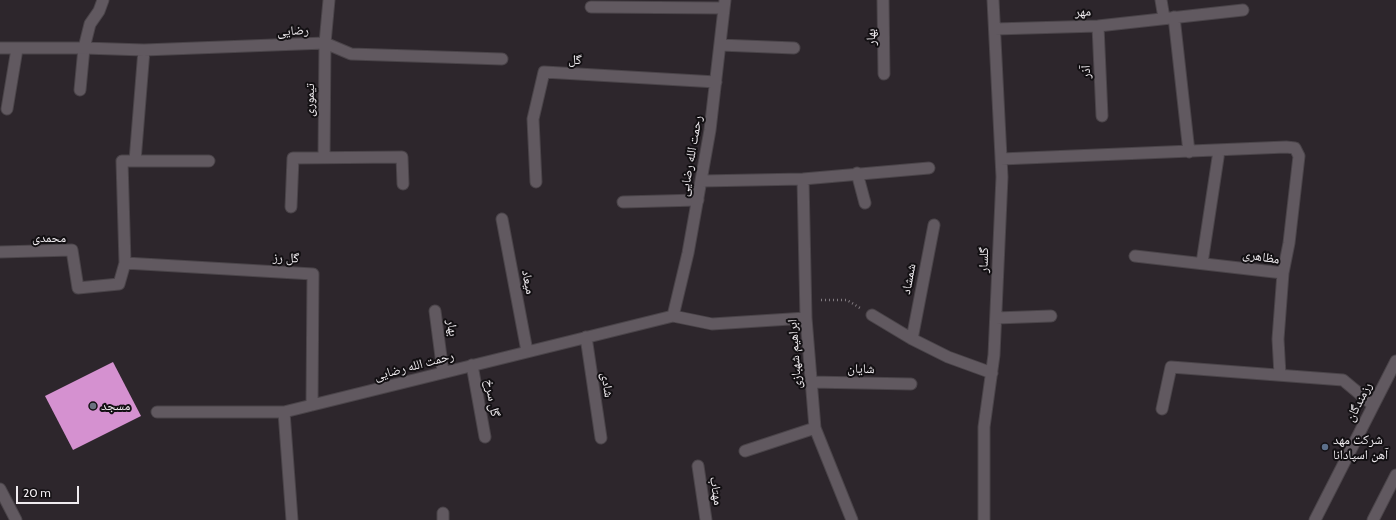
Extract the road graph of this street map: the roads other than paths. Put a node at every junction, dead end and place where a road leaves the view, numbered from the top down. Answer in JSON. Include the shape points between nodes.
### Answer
{"nodes":[{"id":1,"x":103,"y":0,"type":"edge"},
{"id":2,"x":329,"y":0,"type":"edge"},
{"id":3,"x":883,"y":0,"type":"edge"},
{"id":4,"x":993,"y":0,"type":"edge"},
{"id":5,"x":1161,"y":0,"type":"edge"},
{"id":6,"x":724,"y":4,"type":"edge"},
{"id":7,"x":591,"y":6,"type":"dead end"},
{"id":8,"x":1243,"y":10,"type":"dead end"},
{"id":9,"x":1169,"y":17,"type":"junction"},
{"id":10,"x":1098,"y":26,"type":"junction"},
{"id":11,"x":995,"y":29,"type":"junction"},
{"id":12,"x":325,"y":43,"type":"junction"},
{"id":13,"x":720,"y":45,"type":"junction"},
{"id":14,"x":0,"y":48,"type":"edge"},
{"id":15,"x":84,"y":48,"type":"junction"},
{"id":16,"x":794,"y":48,"type":"dead end"},
{"id":17,"x":17,"y":49,"type":"junction"},
{"id":18,"x":144,"y":50,"type":"junction"},
{"id":19,"x":502,"y":59,"type":"dead end"},
{"id":20,"x":884,"y":74,"type":"dead end"},
{"id":21,"x":716,"y":82,"type":"junction"},
{"id":22,"x":80,"y":90,"type":"dead end"},
{"id":23,"x":7,"y":109,"type":"dead end"},
{"id":24,"x":1102,"y":116,"type":"dead end"},
{"id":25,"x":1219,"y":151,"type":"junction"},
{"id":26,"x":1190,"y":152,"type":"junction"},
{"id":27,"x":324,"y":157,"type":"junction"},
{"id":28,"x":1001,"y":159,"type":"junction"},
{"id":29,"x":135,"y":161,"type":"junction"},
{"id":30,"x":209,"y":162,"type":"dead end"},
{"id":31,"x":929,"y":168,"type":"dead end"},
{"id":32,"x":857,"y":173,"type":"junction"},
{"id":33,"x":803,"y":179,"type":"junction"},
{"id":34,"x":701,"y":181,"type":"junction"},
{"id":35,"x":536,"y":182,"type":"dead end"},
{"id":36,"x":403,"y":184,"type":"dead end"},
{"id":37,"x":698,"y":200,"type":"junction"},
{"id":38,"x":623,"y":202,"type":"dead end"},
{"id":39,"x":865,"y":203,"type":"dead end"},
{"id":40,"x":291,"y":207,"type":"dead end"},
{"id":41,"x":502,"y":219,"type":"dead end"},
{"id":42,"x":934,"y":225,"type":"dead end"},
{"id":43,"x":0,"y":252,"type":"edge"},
{"id":44,"x":1134,"y":256,"type":"dead end"},
{"id":45,"x":1202,"y":263,"type":"junction"},
{"id":46,"x":125,"y":264,"type":"junction"},
{"id":47,"x":1282,"y":273,"type":"junction"},
{"id":48,"x":435,"y":311,"type":"dead end"},
{"id":49,"x":872,"y":315,"type":"road end"},
{"id":50,"x":673,"y":316,"type":"junction"},
{"id":51,"x":1051,"y":316,"type":"dead end"},
{"id":52,"x":806,"y":318,"type":"junction"},
{"id":53,"x":996,"y":318,"type":"junction"},
{"id":54,"x":586,"y":337,"type":"junction"},
{"id":55,"x":912,"y":339,"type":"junction"},
{"id":56,"x":527,"y":351,"type":"junction"},
{"id":57,"x":1396,"y":361,"type":"edge"},
{"id":58,"x":472,"y":365,"type":"junction"},
{"id":59,"x":444,"y":372,"type":"junction"},
{"id":60,"x":992,"y":373,"type":"junction"},
{"id":61,"x":1280,"y":375,"type":"junction"},
{"id":62,"x":811,"y":382,"type":"junction"},
{"id":63,"x":911,"y":384,"type":"dead end"},
{"id":64,"x":312,"y":405,"type":"junction"},
{"id":65,"x":1374,"y":405,"type":"junction"},
{"id":66,"x":1162,"y":409,"type":"dead end"},
{"id":67,"x":157,"y":412,"type":"dead end"},
{"id":68,"x":284,"y":412,"type":"junction"},
{"id":69,"x":815,"y":428,"type":"junction"},
{"id":70,"x":485,"y":436,"type":"dead end"},
{"id":71,"x":600,"y":438,"type":"dead end"},
{"id":72,"x":745,"y":450,"type":"dead end"},
{"id":73,"x":698,"y":466,"type":"dead end"},
{"id":74,"x":1396,"y":476,"type":"edge"},
{"id":75,"x":0,"y":489,"type":"edge"},
{"id":76,"x":16,"y":520,"type":"edge"},
{"id":77,"x":292,"y":520,"type":"edge"},
{"id":78,"x":706,"y":520,"type":"edge"},
{"id":79,"x":852,"y":520,"type":"edge"},
{"id":80,"x":984,"y":520,"type":"edge"},
{"id":81,"x":1315,"y":520,"type":"edge"},
{"id":82,"x":1373,"y":520,"type":"edge"}],
"edges":[{"from":1,"to":15,"type":"street","via":[[90,24]]},
{"from":2,"to":12,"type":"street","name":"تیموری"},
{"from":3,"to":20,"type":"street","name":"بهار"},
{"from":4,"to":11,"type":"street","name":"گلسار"},
{"from":5,"to":9,"type":"street"},
{"from":6,"to":7,"type":"street"},
{"from":6,"to":13,"type":"street","name":"رحمت الله رضایی"},
{"from":8,"to":9,"type":"street","name":"مهر"},
{"from":9,"to":10,"type":"street","name":"مهر"},
{"from":9,"to":26,"type":"street"},
{"from":10,"to":11,"type":"street","name":"مهر"},
{"from":10,"to":24,"type":"street","name":"آذر"},
{"from":11,"to":28,"type":"street","name":"گلسار"},
{"from":12,"to":18,"type":"street","name":"رضایی"},
{"from":12,"to":19,"type":"street","name":"رضایی","via":[[351,54]]},
{"from":12,"to":27,"type":"street","name":"تیموری"},
{"from":13,"to":16,"type":"street"},
{"from":13,"to":21,"type":"street","name":"رحمت الله رضایی"},
{"from":14,"to":17,"type":"street","name":"رضایی"},
{"from":15,"to":17,"type":"street","name":"رضایی"},
{"from":15,"to":18,"type":"street","name":"رضایی"},
{"from":15,"to":22,"type":"street"},
{"from":17,"to":23,"type":"street"},
{"from":18,"to":29,"type":"street"},
{"from":21,"to":34,"type":"street","name":"رحمت الله رضایی"},
{"from":21,"to":35,"type":"street","name":"گل","via":[[544,72],[533,119]]},
{"from":25,"to":26,"type":"street"},
{"from":25,"to":45,"type":"street"},
{"from":25,"to":47,"type":"street","via":[[1295,148],[1299,156],[1289,243]]},
{"from":26,"to":28,"type":"street"},
{"from":27,"to":36,"type":"street","via":[[402,157]]},
{"from":27,"to":40,"type":"street","via":[[292,158]]},
{"from":28,"to":53,"type":"street","name":"گلسار"},
{"from":29,"to":30,"type":"street"},
{"from":29,"to":46,"type":"street","via":[[122,160]]},
{"from":31,"to":32,"type":"street"},
{"from":32,"to":33,"type":"street"},
{"from":32,"to":39,"type":"street"},
{"from":33,"to":34,"type":"street"},
{"from":33,"to":52,"type":"street","name":"ابراهیم شهبازی"},
{"from":34,"to":37,"type":"street","name":"رحمت الله رضایی"},
{"from":37,"to":38,"type":"street"},
{"from":37,"to":50,"type":"street","name":"رحمت الله رضایی"},
{"from":41,"to":56,"type":"street","name":"میعاد"},
{"from":42,"to":55,"type":"street","name":"شمشاد"},
{"from":43,"to":46,"type":"street","name":"محمدی","via":[[72,250],[78,288],[119,284]]},
{"from":44,"to":45,"type":"street","name":"مظاهری"},
{"from":45,"to":47,"type":"street","name":"مظاهری"},
{"from":46,"to":64,"type":"street","name":"گل رز","via":[[313,274]]},
{"from":47,"to":61,"type":"street","name":"مظاهری","via":[[1278,339]]},
{"from":48,"to":59,"type":"street","name":"بهار"},
{"from":49,"to":55,"type":"street"},
{"from":50,"to":52,"type":"street","name":"رحمت الله رضایی","via":[[712,324]]},
{"from":50,"to":54,"type":"street","name":"رحمت الله رضایی"},
{"from":51,"to":53,"type":"street"},
{"from":52,"to":62,"type":"street","name":"ابراهیم شهبازی"},
{"from":53,"to":60,"type":"street","name":"گلسار"},
{"from":54,"to":56,"type":"street","name":"رحمت الله رضایی"},
{"from":54,"to":71,"type":"street","name":"شادی"},
{"from":55,"to":60,"type":"street","via":[[948,357]]},
{"from":56,"to":58,"type":"street","name":"رحمت الله رضایی"},
{"from":57,"to":65,"type":"street","name":"رزمندگان"},
{"from":58,"to":59,"type":"street","name":"رحمت الله رضایی"},
{"from":58,"to":70,"type":"street","name":"گل سرخ"},
{"from":59,"to":64,"type":"street","name":"رحمت الله رضایی"},
{"from":60,"to":80,"type":"street","name":"گلسار","via":[[984,427]]},
{"from":61,"to":65,"type":"street","via":[[1343,380]]},
{"from":61,"to":66,"type":"street","via":[[1171,367]]},
{"from":62,"to":63,"type":"street","name":"شایان"},
{"from":62,"to":69,"type":"street","name":"ابراهیم شهبازی"},
{"from":64,"to":68,"type":"street","name":"رحمت الله رضایی"},
{"from":65,"to":81,"type":"street","name":"رزمندگان"},
{"from":67,"to":68,"type":"street","name":"رحمت الله رضایی"},
{"from":68,"to":77,"type":"street"},
{"from":69,"to":72,"type":"street"},
{"from":69,"to":79,"type":"street","name":"ابراهیم شهبازی"},
{"from":73,"to":78,"type":"street","name":"مهتاب"},
{"from":74,"to":82,"type":"street"},
{"from":75,"to":76,"type":"street"}]}
